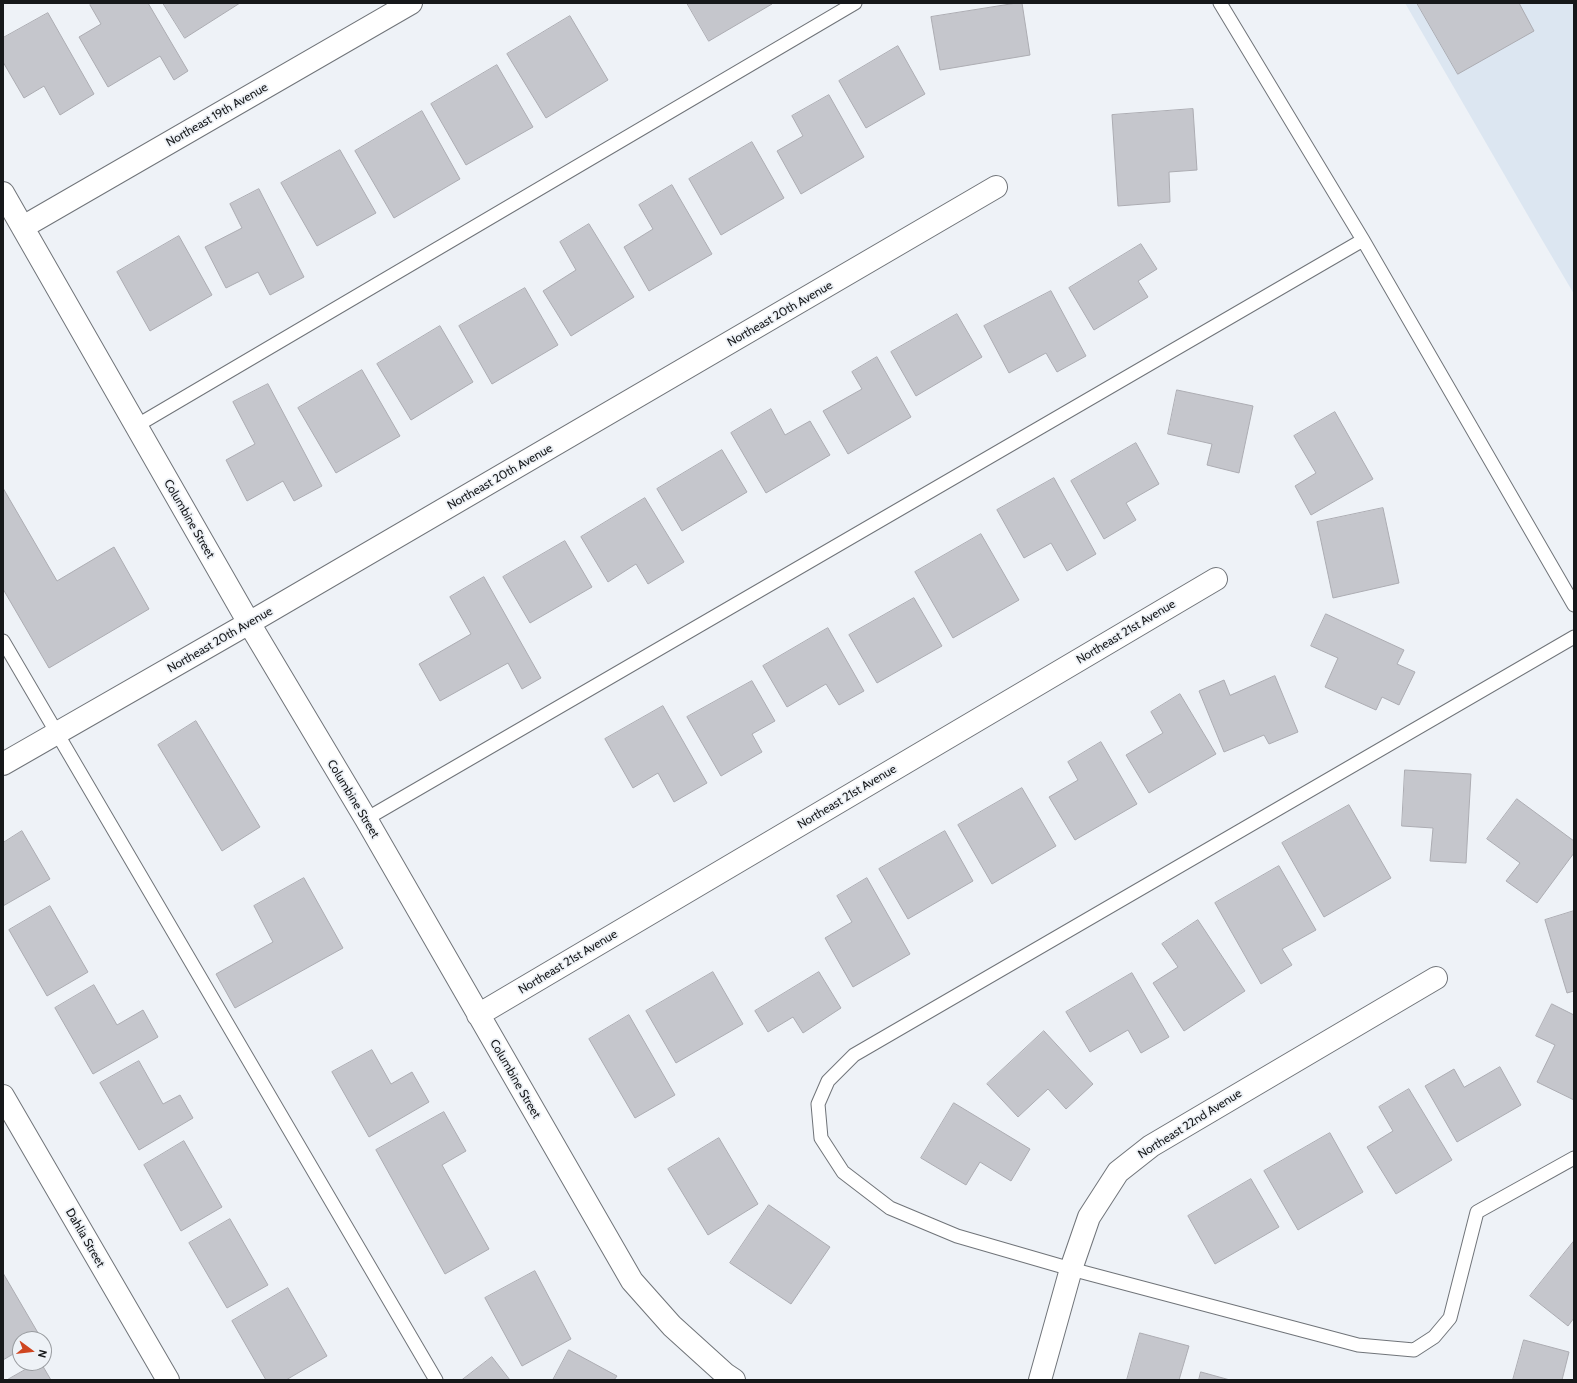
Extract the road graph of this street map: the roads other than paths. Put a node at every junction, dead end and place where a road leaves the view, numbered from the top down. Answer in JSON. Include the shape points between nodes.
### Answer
{"nodes":[{"id":1,"x":410,"y":3,"type":"edge"},
{"id":2,"x":855,"y":3,"type":"edge"},
{"id":3,"x":1220,"y":3,"type":"edge"},
{"id":4,"x":996,"y":188,"type":"dead end"},
{"id":5,"x":3,"y":193,"type":"edge"},
{"id":6,"x":23,"y":227,"type":"junction"},
{"id":7,"x":1364,"y":240,"type":"junction"},
{"id":8,"x":136,"y":426,"type":"junction"},
{"id":9,"x":1216,"y":579,"type":"dead end"},
{"id":10,"x":1574,"y":605,"type":"edge"},
{"id":11,"x":249,"y":623,"type":"junction"},
{"id":12,"x":1574,"y":637,"type":"edge"},
{"id":13,"x":3,"y":641,"type":"edge"},
{"id":14,"x":57,"y":733,"type":"junction"},
{"id":15,"x":3,"y":764,"type":"edge"},
{"id":16,"x":366,"y":819,"type":"junction"},
{"id":17,"x":1436,"y":978,"type":"dead end"},
{"id":18,"x":478,"y":1015,"type":"junction"},
{"id":19,"x":3,"y":1096,"type":"edge"},
{"id":20,"x":1574,"y":1158,"type":"edge"},
{"id":21,"x":1070,"y":1269,"type":"junction"},
{"id":22,"x":168,"y":1380,"type":"edge"},
{"id":23,"x":436,"y":1380,"type":"edge"},
{"id":24,"x":734,"y":1380,"type":"edge"},
{"id":25,"x":1040,"y":1380,"type":"edge"}],
"edges":[{"from":1,"to":6,"type":"street","name":"Northeast 19th Avenue"},
{"from":2,"to":8,"type":"lane"},
{"from":3,"to":7,"type":"lane"},
{"from":4,"to":11,"type":"street","name":"Northeast 20th Avenue"},
{"from":5,"to":6,"type":"street","name":"Columbine Street"},
{"from":6,"to":8,"type":"street","name":"Columbine Street"},
{"from":7,"to":10,"type":"lane"},
{"from":7,"to":16,"type":"lane"},
{"from":8,"to":11,"type":"street","name":"Columbine Street"},
{"from":9,"to":18,"type":"street","name":"Northeast 21st Avenue"},
{"from":11,"to":14,"type":"street","name":"Northeast 20th Avenue"},
{"from":11,"to":16,"type":"street","name":"Columbine Street"},
{"from":12,"to":21,"type":"lane","via":[[854,1055],[828,1081],[818,1104],[821,1138],[843,1172],[890,1208],[957,1236]]},
{"from":13,"to":14,"type":"lane"},
{"from":14,"to":15,"type":"street","name":"Northeast 20th Avenue"},
{"from":14,"to":23,"type":"lane"},
{"from":16,"to":18,"type":"street","name":"Columbine Street"},
{"from":17,"to":21,"type":"street","name":"Northeast 22nd Avenue","via":[[1151,1146],[1118,1172],[1089,1217]]},
{"from":18,"to":24,"type":"street","name":"Columbine Street","via":[[632,1281],[672,1326]]},
{"from":19,"to":22,"type":"street","name":"Dahlia Street"},
{"from":20,"to":21,"type":"lane","via":[[1477,1212],[1450,1318],[1434,1337],[1414,1350],[1358,1345]]},
{"from":21,"to":25,"type":"street","name":"Northeast 22nd Avenue"}]}
